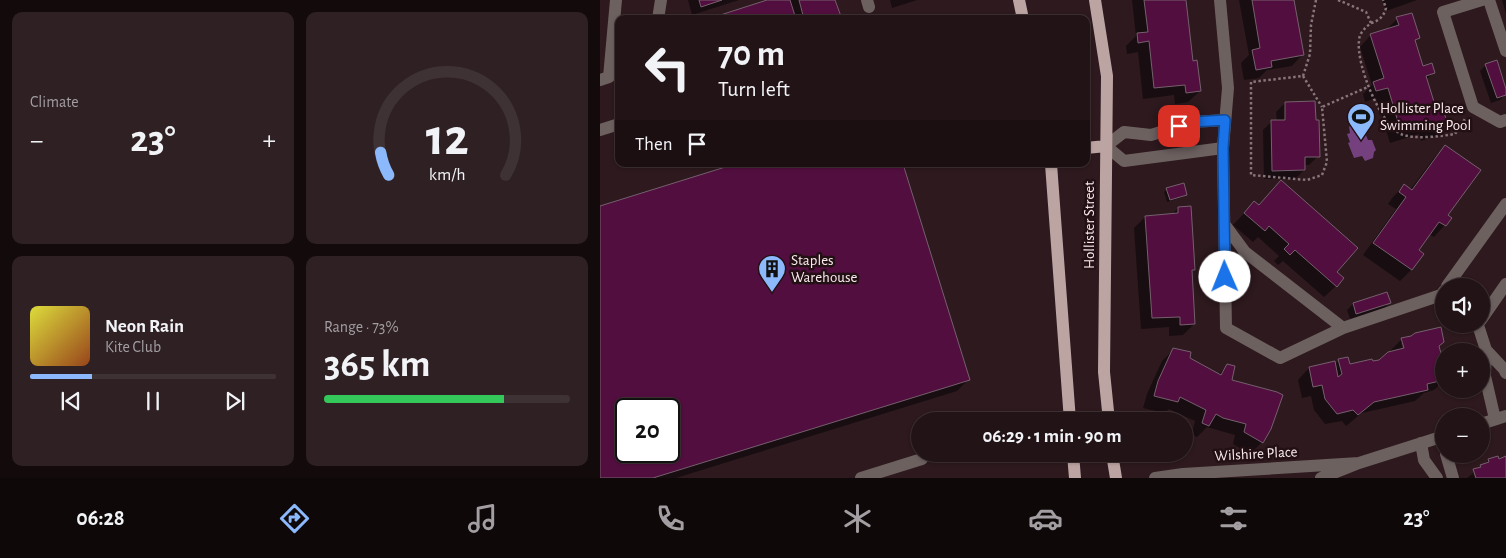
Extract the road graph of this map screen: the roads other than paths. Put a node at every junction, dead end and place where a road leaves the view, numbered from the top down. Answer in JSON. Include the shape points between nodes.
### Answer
{"nodes":[{"id":1,"x":616,"y":0,"type":"edge"},
{"id":2,"x":661,"y":0,"type":"edge"},
{"id":3,"x":1018,"y":0,"type":"edge"},
{"id":4,"x":1095,"y":0,"type":"edge"},
{"id":5,"x":1220,"y":0,"type":"edge"},
{"id":6,"x":1482,"y":0,"type":"edge"},
{"id":7,"x":1489,"y":0,"type":"edge"},
{"id":8,"x":659,"y":15,"type":"edge"},
{"id":9,"x":1022,"y":15,"type":"edge"},
{"id":10,"x":1506,"y":51,"type":"edge"},
{"id":11,"x":609,"y":77,"type":"edge"},
{"id":12,"x":1225,"y":120,"type":"junction"},
{"id":13,"x":1506,"y":120,"type":"edge"},
{"id":14,"x":615,"y":125,"type":"edge"},
{"id":15,"x":600,"y":130,"type":"edge"},
{"id":16,"x":1106,"y":146,"type":"junction"},
{"id":17,"x":1090,"y":148,"type":"edge"},
{"id":18,"x":1223,"y":148,"type":"junction"},
{"id":19,"x":1051,"y":167,"type":"edge"},
{"id":20,"x":1506,"y":204,"type":"edge"},
{"id":21,"x":1224,"y":225,"type":"junction"},
{"id":22,"x":1454,"y":278,"type":"edge"},
{"id":23,"x":1506,"y":284,"type":"edge"},
{"id":24,"x":1435,"y":295,"type":"edge"},
{"id":25,"x":1490,"y":306,"type":"edge"},
{"id":26,"x":1343,"y":328,"type":"junction"},
{"id":27,"x":1490,"y":354,"type":"edge"},
{"id":28,"x":1506,"y":373,"type":"edge"},
{"id":29,"x":1490,"y":389,"type":"edge"},
{"id":30,"x":1069,"y":412,"type":"edge"},
{"id":31,"x":1108,"y":412,"type":"edge"},
{"id":32,"x":1501,"y":418,"type":"edge"},
{"id":33,"x":1435,"y":440,"type":"edge"},
{"id":34,"x":1421,"y":443,"type":"junction"},
{"id":35,"x":912,"y":462,"type":"edge"},
{"id":36,"x":1074,"y":462,"type":"edge"},
{"id":37,"x":1113,"y":462,"type":"edge"},
{"id":38,"x":1359,"y":463,"type":"junction"},
{"id":39,"x":1449,"y":463,"type":"edge"},
{"id":40,"x":1435,"y":477,"type":"edge"},
{"id":41,"x":861,"y":478,"type":"edge"},
{"id":42,"x":1075,"y":478,"type":"edge"},
{"id":43,"x":1116,"y":478,"type":"edge"},
{"id":44,"x":1155,"y":478,"type":"edge"},
{"id":45,"x":1321,"y":478,"type":"edge"},
{"id":46,"x":1453,"y":478,"type":"edge"}],
"edges":[{"from":1,"to":11,"type":"street"},
{"from":2,"to":8,"type":"street"},
{"from":3,"to":9,"type":"main road"},
{"from":4,"to":16,"type":"main road","name":"Hollister Street","via":[[1107,76]]},
{"from":5,"to":12,"type":"street","via":[[1228,88]]},
{"from":6,"to":13,"type":"street","via":[[1443,12],[1473,107],[1500,122]]},
{"from":7,"to":10,"type":"street"},
{"from":12,"to":16,"type":"street","via":[[1193,122],[1151,136],[1124,132]]},
{"from":12,"to":18,"type":"street"},
{"from":14,"to":15,"type":"street"},
{"from":16,"to":17,"type":"main road"},
{"from":16,"to":18,"type":"street","via":[[1124,160]]},
{"from":16,"to":31,"type":"main road","name":"Hollister Street","via":[[1104,372]]},
{"from":18,"to":21,"type":"street"},
{"from":19,"to":30,"type":"main road","name":"Hollister Street"},
{"from":20,"to":22,"type":"street"},
{"from":21,"to":26,"type":"street","via":[[1245,252]]},
{"from":21,"to":26,"type":"street","via":[[1226,328],[1280,358]]},
{"from":23,"to":25,"type":"street"},
{"from":24,"to":26,"type":"street"},
{"from":27,"to":28,"type":"street"},
{"from":29,"to":32,"type":"street"},
{"from":33,"to":34,"type":"street","name":"Wilshire Place"},
{"from":34,"to":38,"type":"street","name":"Wilshire Place"},
{"from":34,"to":40,"type":"street","via":[[1424,460]]},
{"from":35,"to":41,"type":"street"},
{"from":36,"to":42,"type":"main road"},
{"from":37,"to":43,"type":"main road"},
{"from":38,"to":44,"type":"street","name":"Wilshire Place"},
{"from":38,"to":45,"type":"street","name":"Wilshire Place"},
{"from":39,"to":46,"type":"street"}]}
